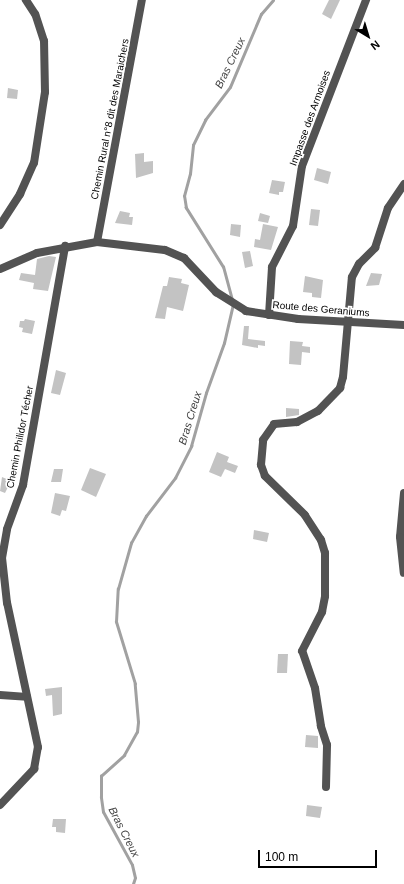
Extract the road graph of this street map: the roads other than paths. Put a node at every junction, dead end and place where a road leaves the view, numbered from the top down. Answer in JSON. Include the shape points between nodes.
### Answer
{"nodes":[{"id":1,"x":26,"y":0,"type":"edge"},
{"id":2,"x":142,"y":0,"type":"edge"},
{"id":3,"x":366,"y":0,"type":"edge"},
{"id":4,"x":404,"y":184,"type":"edge"},
{"id":5,"x":0,"y":225,"type":"edge"},
{"id":6,"x":97,"y":242,"type":"junction"},
{"id":7,"x":65,"y":246,"type":"junction"},
{"id":8,"x":0,"y":269,"type":"edge"},
{"id":9,"x":269,"y":315,"type":"junction"},
{"id":10,"x":348,"y":322,"type":"junction"},
{"id":11,"x":404,"y":325,"type":"edge"},
{"id":12,"x":404,"y":493,"type":"edge"},
{"id":13,"x":404,"y":573,"type":"edge"},
{"id":14,"x":0,"y":695,"type":"edge"},
{"id":15,"x":27,"y":697,"type":"junction"},
{"id":16,"x":326,"y":787,"type":"dead end"},
{"id":17,"x":0,"y":805,"type":"edge"}],
"edges":[{"from":1,"to":5,"type":"street","via":[[44,41],[45,92],[34,163],[20,194]]},
{"from":2,"to":6,"type":"street","name":"Chemin Rural n°8 dit des Maraichers"},
{"from":3,"to":9,"type":"street","name":"Impasse des Armoises","via":[[302,166],[293,226],[272,266]]},
{"from":4,"to":10,"type":"street","via":[[388,208],[375,248],[355,270],[349,293]]},
{"from":6,"to":7,"type":"street","name":"Route des Geraniums"},
{"from":6,"to":9,"type":"street","name":"Route des Geraniums","via":[[175,253],[187,261],[225,300],[246,311]]},
{"from":7,"to":8,"type":"street","name":"Route des Geraniums","via":[[37,253]]},
{"from":7,"to":15,"type":"street","name":"Chemin Philidor Técher","via":[[23,485],[7,529],[2,558],[7,603]]},
{"from":9,"to":10,"type":"street","name":"Route des Geraniums"},
{"from":10,"to":11,"type":"street","name":"Route des Geraniums"},
{"from":10,"to":16,"type":"street","via":[[340,388],[318,411],[307,418],[297,422],[280,422],[269,429],[263,440],[261,465],[268,481],[305,515],[321,540],[325,553],[325,596],[322,612],[302,652],[315,688],[320,726],[327,745]]},
{"from":12,"to":13,"type":"street","via":[[400,537]]},
{"from":14,"to":15,"type":"street"},
{"from":15,"to":17,"type":"street","name":"Chemin Philidor Técher","via":[[38,747],[34,770]]}]}
